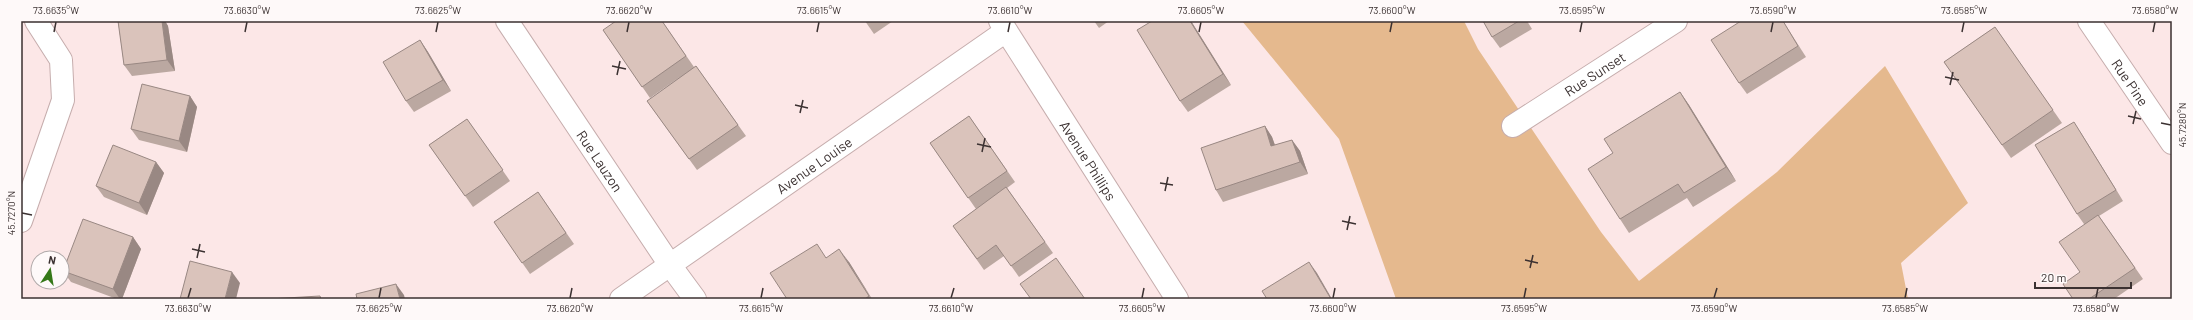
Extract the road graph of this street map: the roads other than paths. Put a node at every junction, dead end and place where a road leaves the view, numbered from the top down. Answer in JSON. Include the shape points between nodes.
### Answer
{"nodes":[{"id":1,"x":36,"y":21,"type":"edge"},
{"id":2,"x":507,"y":21,"type":"edge"},
{"id":3,"x":1676,"y":21,"type":"edge"},
{"id":4,"x":2089,"y":21,"type":"edge"},
{"id":5,"x":1003,"y":26,"type":"edge"},
{"id":6,"x":1512,"y":126,"type":"dead end"},
{"id":7,"x":2172,"y":143,"type":"edge"},
{"id":8,"x":21,"y":220,"type":"edge"},
{"id":9,"x":670,"y":265,"type":"junction"},
{"id":10,"x":621,"y":299,"type":"edge"},
{"id":11,"x":695,"y":299,"type":"edge"},
{"id":12,"x":1177,"y":299,"type":"edge"}],
"edges":[{"from":1,"to":8,"type":"street","via":[[61,60],[64,100]]},
{"from":2,"to":9,"type":"street","name":"Rue Lauzon"},
{"from":3,"to":6,"type":"street","name":"Rue Sunset"},
{"from":4,"to":7,"type":"street","name":"Rue Pine"},
{"from":5,"to":9,"type":"street","name":"Avenue Louise"},
{"from":5,"to":12,"type":"street","name":"Avenue Phillips"},
{"from":9,"to":10,"type":"street","name":"Avenue Louise"},
{"from":9,"to":11,"type":"street","name":"Rue Lauzon"}]}
